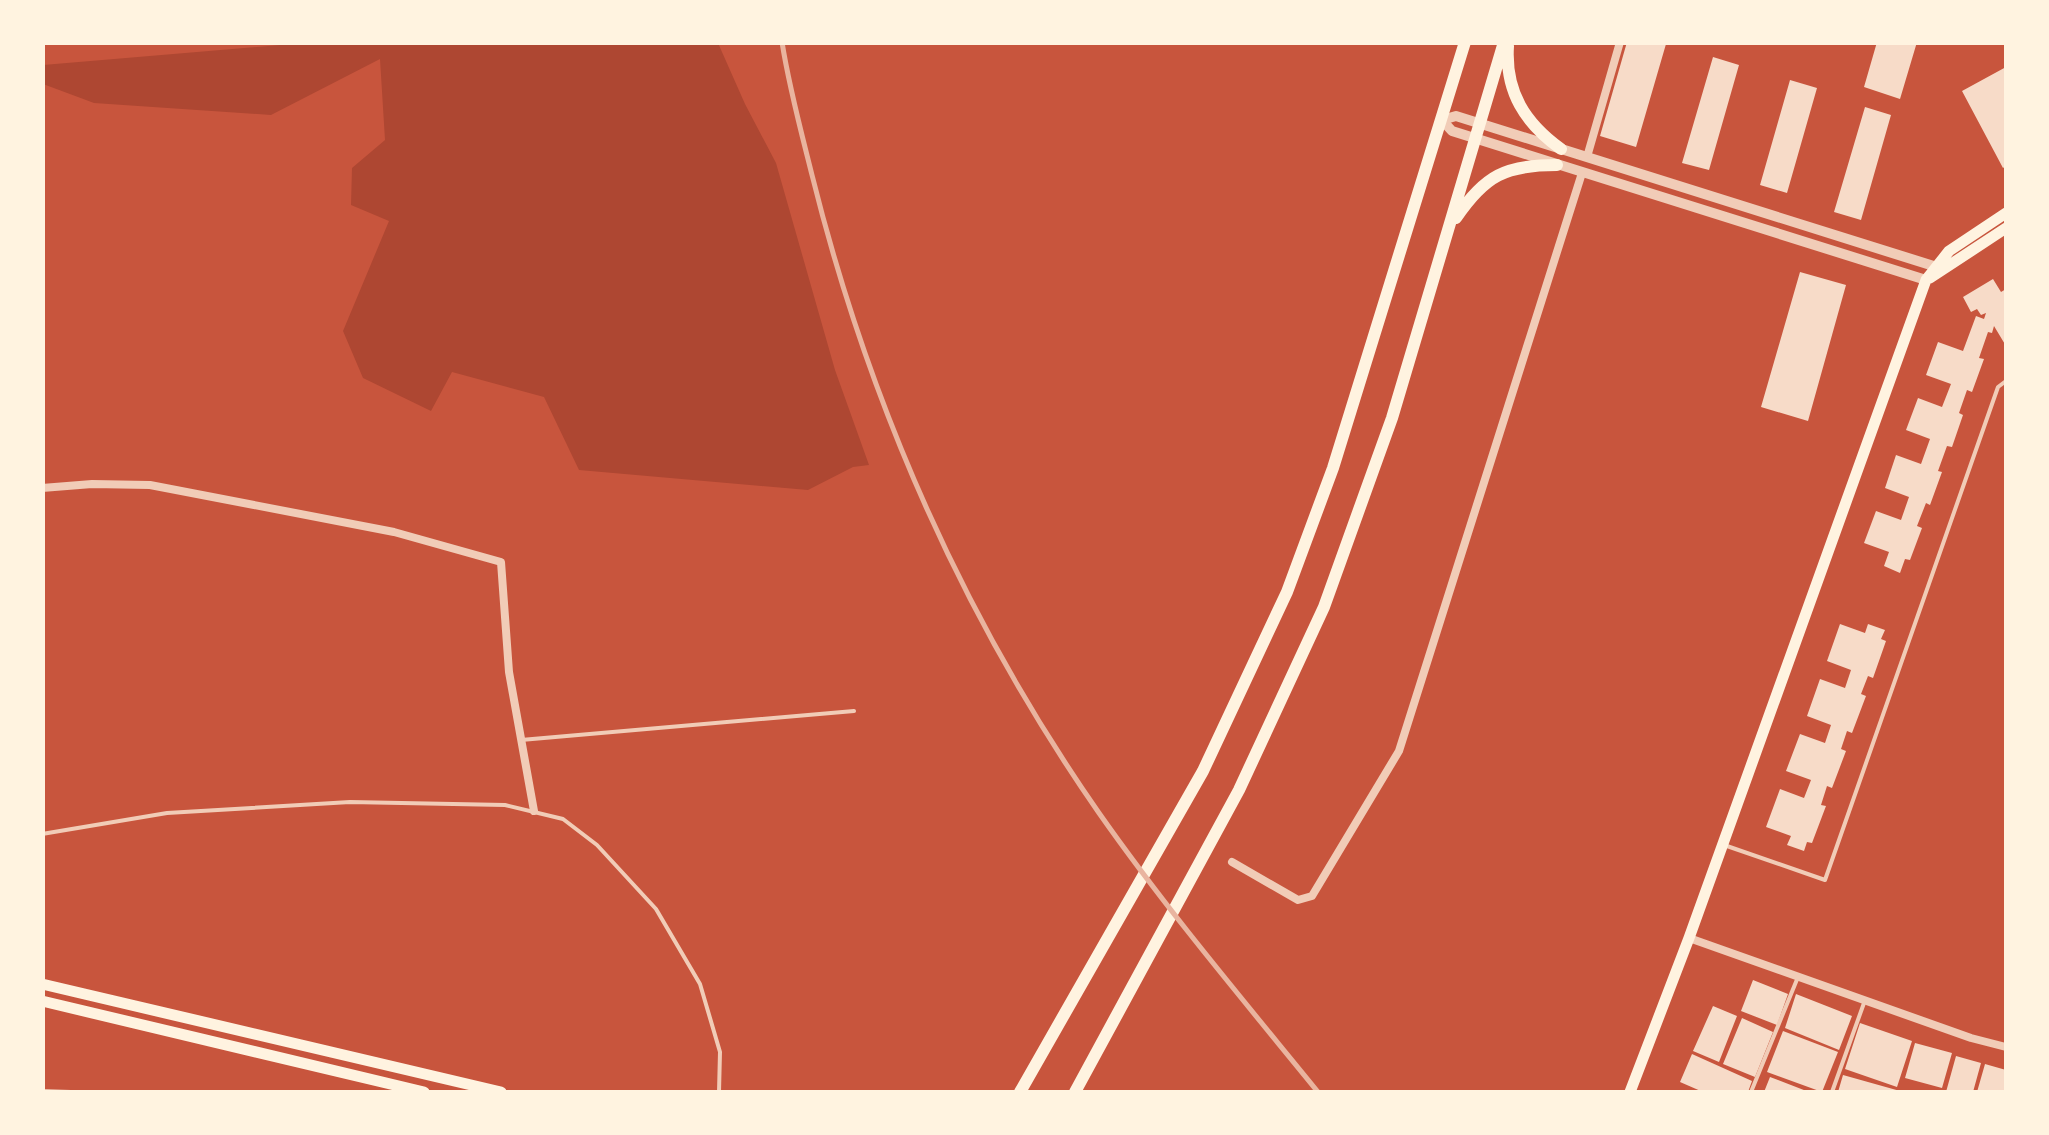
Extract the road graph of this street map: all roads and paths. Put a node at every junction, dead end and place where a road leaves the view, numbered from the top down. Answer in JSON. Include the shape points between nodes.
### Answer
{"nodes":[{"id":1,"x":1465,"y":42,"type":"edge"},
{"id":2,"x":1506,"y":42,"type":"edge"},
{"id":3,"x":1620,"y":42,"type":"edge"},
{"id":4,"x":1442,"y":120,"type":"junction"},
{"id":5,"x":1480,"y":124,"type":"junction"},
{"id":6,"x":1476,"y":139,"type":"junction"},
{"id":7,"x":1561,"y":149,"type":"junction"},
{"id":8,"x":1587,"y":157,"type":"junction"},
{"id":9,"x":1557,"y":165,"type":"junction"},
{"id":10,"x":1582,"y":173,"type":"junction"},
{"id":11,"x":2006,"y":213,"type":"edge"},
{"id":12,"x":1449,"y":228,"type":"junction"},
{"id":13,"x":2006,"y":228,"type":"edge"},
{"id":14,"x":1940,"y":268,"type":"junction"},
{"id":15,"x":1926,"y":280,"type":"junction"},
{"id":16,"x":2006,"y":381,"type":"edge"},
{"id":17,"x":42,"y":488,"type":"edge"},
{"id":18,"x":854,"y":712,"type":"dead end"},
{"id":19,"x":521,"y":740,"type":"junction"},
{"id":20,"x":534,"y":811,"type":"junction"},
{"id":21,"x":42,"y":834,"type":"edge"},
{"id":22,"x":1723,"y":844,"type":"junction"},
{"id":23,"x":1232,"y":862,"type":"dead end"},
{"id":24,"x":1689,"y":938,"type":"junction"},
{"id":25,"x":1798,"y":977,"type":"junction"},
{"id":26,"x":42,"y":984,"type":"edge"},
{"id":27,"x":1864,"y":1000,"type":"junction"},
{"id":28,"x":42,"y":1001,"type":"edge"},
{"id":29,"x":2006,"y":1046,"type":"edge"},
{"id":30,"x":721,"y":1091,"type":"edge"},
{"id":31,"x":42,"y":1092,"type":"edge"},
{"id":32,"x":72,"y":1092,"type":"edge"},
{"id":33,"x":424,"y":1092,"type":"edge"},
{"id":34,"x":502,"y":1092,"type":"edge"},
{"id":35,"x":1020,"y":1092,"type":"edge"},
{"id":36,"x":1075,"y":1092,"type":"edge"},
{"id":37,"x":1630,"y":1092,"type":"edge"},
{"id":38,"x":1751,"y":1092,"type":"edge"},
{"id":39,"x":1832,"y":1092,"type":"edge"}],
"edges":[{"from":1,"to":4,"type":"main road"},
{"from":2,"to":5,"type":"main road"},
{"from":2,"to":7,"type":"main road","via":[[1522,113]]},
{"from":3,"to":8,"type":"street"},
{"from":4,"to":5,"type":"street","via":[[1456,116]]},
{"from":4,"to":6,"type":"street"},
{"from":4,"to":35,"type":"main road","via":[[1333,468],[1261,652],[1172,829]]},
{"from":5,"to":6,"type":"main road"},
{"from":5,"to":7,"type":"street"},
{"from":6,"to":9,"type":"street"},
{"from":6,"to":12,"type":"main road"},
{"from":7,"to":8,"type":"street"},
{"from":8,"to":14,"type":"street"},
{"from":9,"to":10,"type":"street"},
{"from":9,"to":12,"type":"main road","via":[[1505,170],[1482,184]]},
{"from":10,"to":15,"type":"street"},
{"from":10,"to":23,"type":"street","via":[[1399,751],[1312,896],[1298,900]]},
{"from":11,"to":14,"type":"main road","via":[[1966,237]]},
{"from":12,"to":36,"type":"main road","via":[[1371,481],[1324,607],[1239,790]]},
{"from":13,"to":14,"type":"main road"},
{"from":14,"to":15,"type":"main road"},
{"from":15,"to":22,"type":"main road"},
{"from":16,"to":22,"type":"lane","via":[[1998,387],[1825,880]]},
{"from":17,"to":19,"type":"street","via":[[150,485],[394,532],[500,562]]},
{"from":18,"to":19,"type":"lane"},
{"from":19,"to":20,"type":"street"},
{"from":20,"to":21,"type":"lane","via":[[350,802],[167,813]]},
{"from":20,"to":30,"type":"lane","via":[[563,819],[597,845],[656,908],[712,1017]]},
{"from":22,"to":24,"type":"main road"},
{"from":24,"to":25,"type":"street"},
{"from":24,"to":37,"type":"main road"},
{"from":25,"to":27,"type":"street"},
{"from":25,"to":38,"type":"lane"},
{"from":26,"to":34,"type":"main road"},
{"from":27,"to":29,"type":"street"},
{"from":27,"to":39,"type":"lane"},
{"from":28,"to":33,"type":"main road"},
{"from":31,"to":32,"type":"lane"}]}
